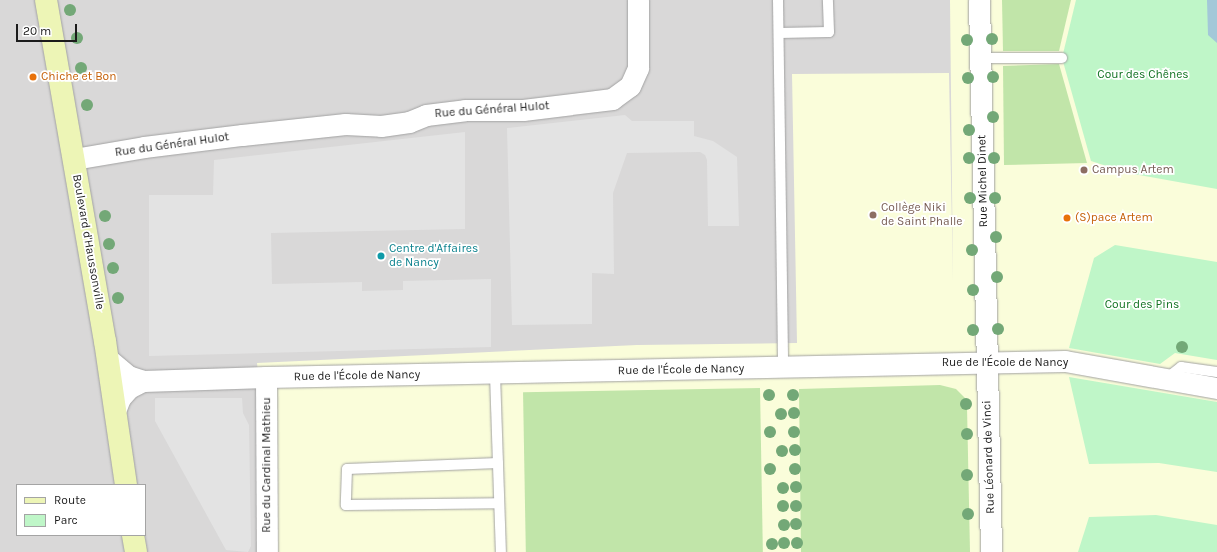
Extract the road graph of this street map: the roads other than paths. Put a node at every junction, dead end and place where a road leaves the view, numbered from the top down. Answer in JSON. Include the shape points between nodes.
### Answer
{"nodes":[{"id":1,"x":46,"y":0,"type":"edge"},
{"id":2,"x":638,"y":0,"type":"edge"},
{"id":3,"x":778,"y":0,"type":"edge"},
{"id":4,"x":828,"y":0,"type":"edge"},
{"id":5,"x":979,"y":0,"type":"edge"},
{"id":6,"x":778,"y":33,"type":"junction"},
{"id":7,"x":981,"y":58,"type":"junction"},
{"id":8,"x":1062,"y":58,"type":"dead end"},
{"id":9,"x":74,"y":159,"type":"junction"},
{"id":10,"x":108,"y":359,"type":"junction"},
{"id":11,"x":986,"y":362,"type":"junction"},
{"id":12,"x":783,"y":368,"type":"junction"},
{"id":13,"x":1217,"y":372,"type":"edge"},
{"id":14,"x":495,"y":374,"type":"junction"},
{"id":15,"x":266,"y":377,"type":"junction"},
{"id":16,"x":1167,"y":378,"type":"junction"},
{"id":17,"x":143,"y":381,"type":"junction"},
{"id":18,"x":1217,"y":388,"type":"edge"},
{"id":19,"x":115,"y":411,"type":"junction"},
{"id":20,"x":498,"y":463,"type":"junction"},
{"id":21,"x":126,"y":484,"type":"edge"},
{"id":22,"x":499,"y":503,"type":"junction"},
{"id":23,"x":133,"y":536,"type":"edge"},
{"id":24,"x":136,"y":552,"type":"edge"},
{"id":25,"x":267,"y":552,"type":"edge"},
{"id":26,"x":501,"y":552,"type":"edge"},
{"id":27,"x":991,"y":552,"type":"edge"}],
"edges":[{"from":1,"to":9,"type":"street","name":"Boulevard d'Haussonville"},
{"from":2,"to":9,"type":"street","name":"Rue du Général Hulot","via":[[638,68],[630,86],[612,99],[523,110],[465,110],[426,115],[409,122],[381,126],[345,124],[242,135]]},
{"from":3,"to":6,"type":"lane"},
{"from":4,"to":6,"type":"lane","via":[[829,32]]},
{"from":5,"to":7,"type":"street","name":"Rue Michel Dinet"},
{"from":6,"to":12,"type":"lane"},
{"from":7,"to":8,"type":"lane"},
{"from":7,"to":11,"type":"street","name":"Rue Michel Dinet"},
{"from":9,"to":10,"type":"street","name":"Boulevard d'Haussonville"},
{"from":10,"to":17,"type":"street","name":"Rue de l'École de Nancy","via":[[128,376]]},
{"from":10,"to":19,"type":"street","name":"Boulevard d'Haussonville"},
{"from":11,"to":12,"type":"street","name":"Rue de l'École de Nancy"},
{"from":11,"to":16,"type":"street","name":"Rue de l'École de Nancy","via":[[1065,361]]},
{"from":11,"to":27,"type":"street","name":"Rue Léonard de Vinci"},
{"from":12,"to":14,"type":"street","name":"Rue de l'École de Nancy"},
{"from":13,"to":16,"type":"lane","via":[[1181,367]]},
{"from":14,"to":15,"type":"street","name":"Rue de l'École de Nancy"},
{"from":14,"to":20,"type":"lane"},
{"from":15,"to":17,"type":"street","name":"Rue de l'École de Nancy"},
{"from":15,"to":25,"type":"street","name":"Rue du Cardinal Mathieu"},
{"from":16,"to":18,"type":"street","name":"Rue de l'École de Nancy"},
{"from":17,"to":19,"type":"street","name":"Rue de l'École de Nancy","via":[[129,388],[120,398]]},
{"from":19,"to":21,"type":"street","name":"Boulevard d'Haussonville"},
{"from":20,"to":22,"type":"lane"},
{"from":20,"to":22,"type":"lane","via":[[347,469],[346,505]]},
{"from":22,"to":26,"type":"lane"},
{"from":23,"to":24,"type":"street"}]}
